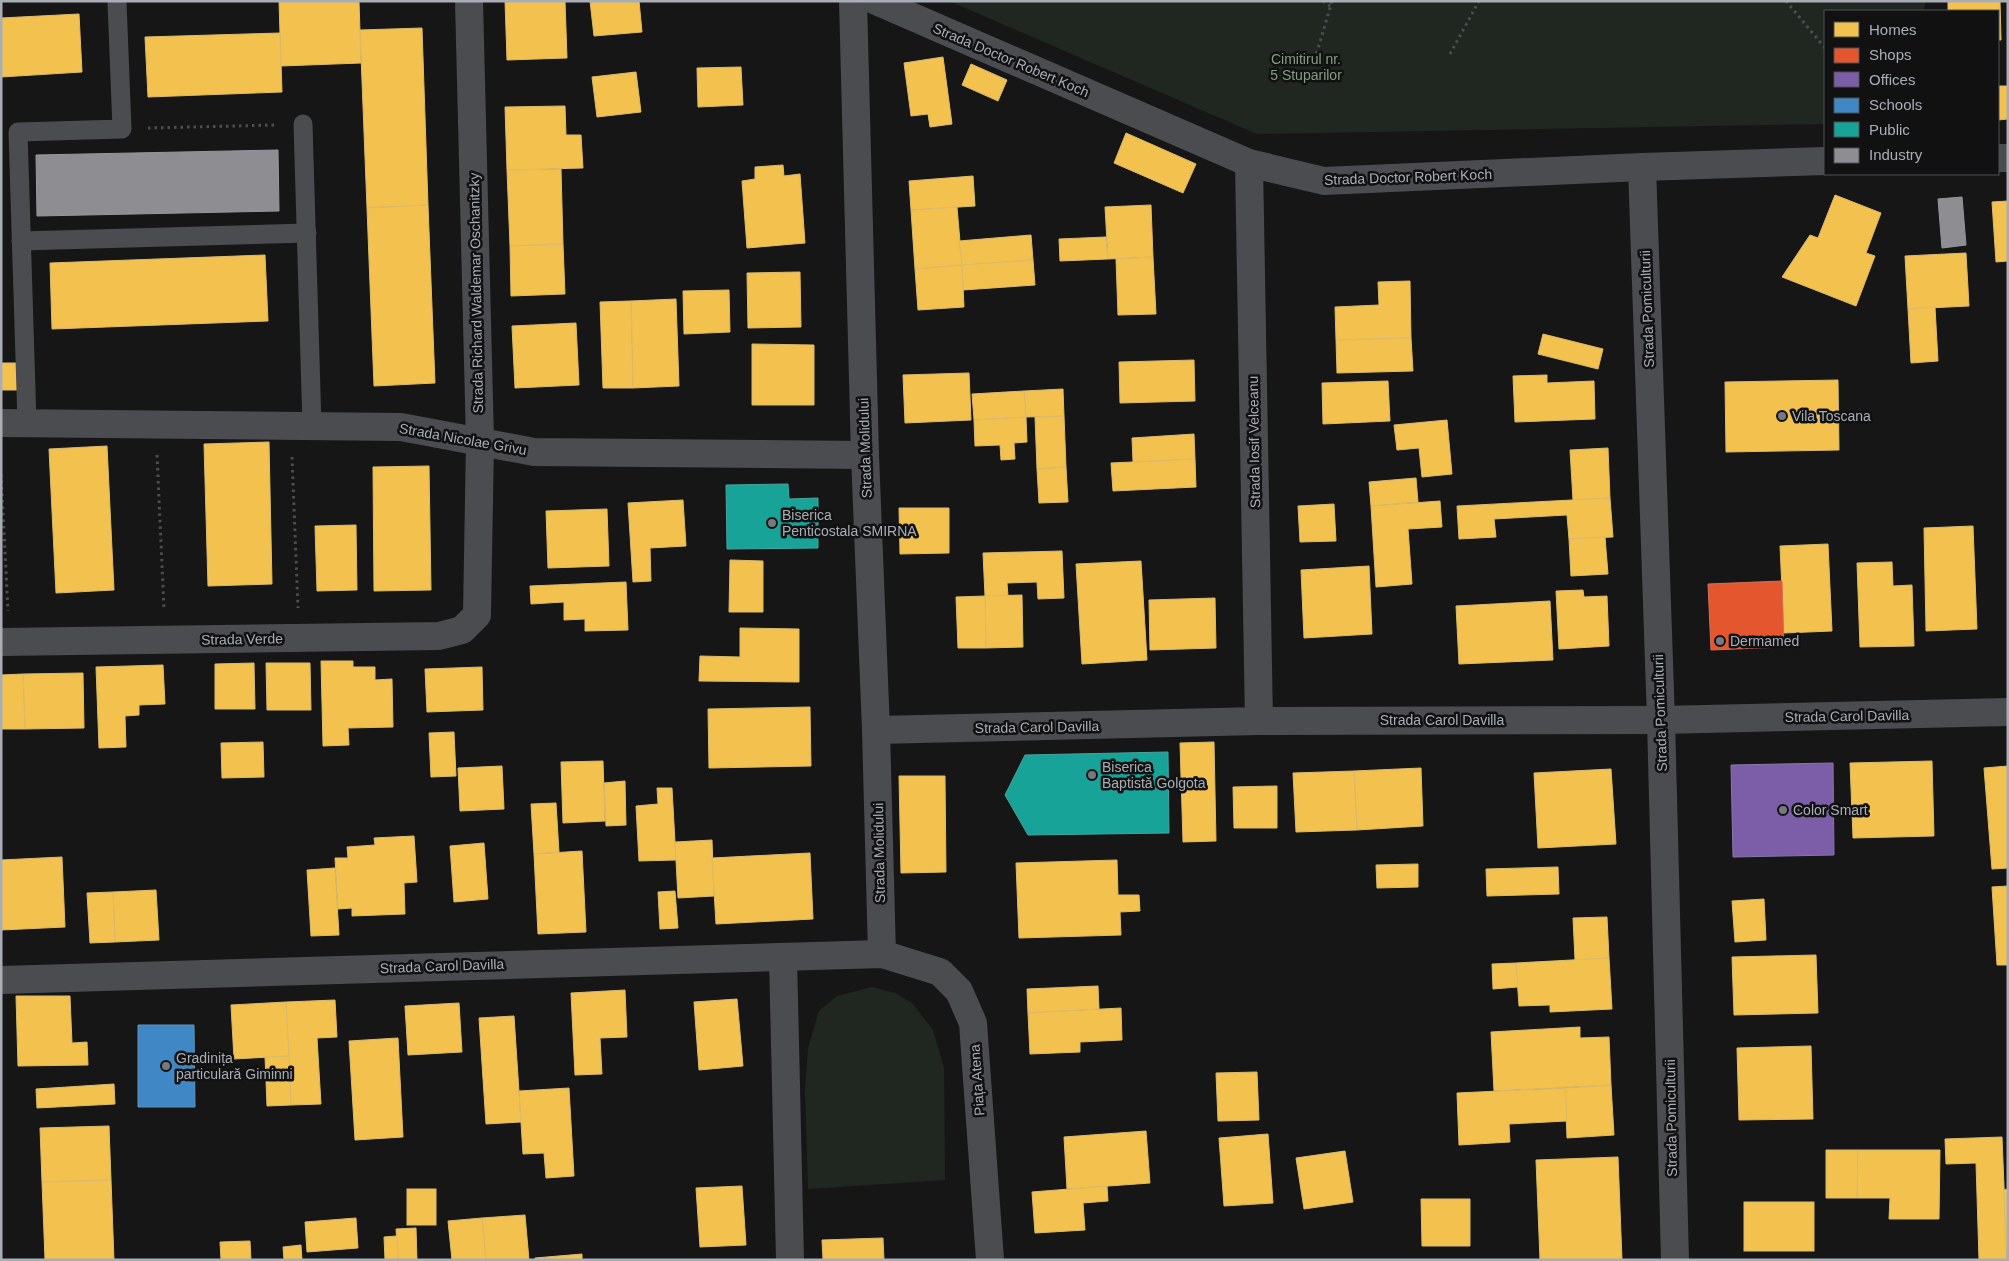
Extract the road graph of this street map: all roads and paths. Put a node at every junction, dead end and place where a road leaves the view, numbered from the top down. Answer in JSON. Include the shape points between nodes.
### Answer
{"nodes":[{"id":1,"x":469,"y":1,"type":"edge"},
{"id":2,"x":853,"y":1,"type":"edge"},
{"id":3,"x":876,"y":1,"type":"edge"},
{"id":4,"x":1322,"y":1,"type":"edge"},
{"id":5,"x":1332,"y":1,"type":"edge"},
{"id":6,"x":1479,"y":1,"type":"edge"},
{"id":7,"x":1786,"y":1,"type":"edge"},
{"id":8,"x":117,"y":2,"type":"edge"},
{"id":9,"x":1330,"y":6,"type":"junction"},
{"id":10,"x":1824,"y":47,"type":"edge"},
{"id":11,"x":1450,"y":54,"type":"dead end"},
{"id":12,"x":1313,"y":66,"type":"dead end"},
{"id":13,"x":303,"y":124,"type":"joint"},
{"id":14,"x":122,"y":129,"type":"junction"},
{"id":15,"x":1824,"y":161,"type":"edge"},
{"id":16,"x":1249,"y":163,"type":"junction"},
{"id":17,"x":1642,"y":167,"type":"junction"},
{"id":18,"x":306,"y":234,"type":"junction"},
{"id":19,"x":21,"y":241,"type":"junction"},
{"id":20,"x":14,"y":423,"type":"edge"},
{"id":21,"x":156,"y":425,"type":"junction"},
{"id":22,"x":301,"y":426,"type":"junction"},
{"id":23,"x":480,"y":441,"type":"junction"},
{"id":24,"x":865,"y":455,"type":"junction"},
{"id":25,"x":1,"y":474,"type":"edge"},
{"id":26,"x":476,"y":616,"type":"joint"},
{"id":27,"x":299,"y":638,"type":"junction"},
{"id":28,"x":165,"y":640,"type":"junction"},
{"id":29,"x":5,"y":642,"type":"edge"},
{"id":30,"x":2008,"y":712,"type":"edge"},
{"id":31,"x":1661,"y":720,"type":"junction"},
{"id":32,"x":1259,"y":721,"type":"junction"},
{"id":33,"x":876,"y":730,"type":"junction"},
{"id":34,"x":882,"y":954,"type":"junction"},
{"id":35,"x":783,"y":957,"type":"junction"},
{"id":36,"x":1,"y":980,"type":"edge"},
{"id":37,"x":790,"y":1260,"type":"edge"},
{"id":38,"x":990,"y":1260,"type":"edge"},
{"id":39,"x":1675,"y":1260,"type":"edge"}],
"edges":[{"from":1,"to":23,"type":"street","name":"Strada Richard Waldemar Oschanitzky"},
{"from":2,"to":24,"type":"street","name":"Strada Molidului"},
{"from":3,"to":16,"type":"street","name":"Strada Doctor Robert Koch"},
{"from":4,"to":9,"type":"path"},
{"from":5,"to":9,"type":"path"},
{"from":6,"to":11,"type":"path"},
{"from":7,"to":10,"type":"path"},
{"from":8,"to":14,"type":"lane"},
{"from":9,"to":12,"type":"path"},
{"from":13,"to":14,"type":"path"},
{"from":13,"to":18,"type":"lane"},
{"from":14,"to":19,"type":"lane","via":[[18,132]]},
{"from":15,"to":17,"type":"street","name":"Strada Doctor Robert Koch"},
{"from":16,"to":17,"type":"street","name":"Strada Doctor Robert Koch","via":[[1324,182]]},
{"from":16,"to":32,"type":"street","name":"Strada Iosif Velceanu"},
{"from":17,"to":31,"type":"street","name":"Strada Pomiculturii"},
{"from":18,"to":19,"type":"lane"},
{"from":18,"to":22,"type":"lane"},
{"from":19,"to":20,"type":"lane"},
{"from":20,"to":21,"type":"street","name":"Strada Nicolae Grivu"},
{"from":21,"to":22,"type":"street","name":"Strada Nicolae Grivu"},
{"from":21,"to":28,"type":"path"},
{"from":22,"to":23,"type":"street","name":"Strada Nicolae Grivu","via":[[401,427]]},
{"from":22,"to":27,"type":"path"},
{"from":23,"to":24,"type":"street","name":"Strada Nicolae Grivu","via":[[534,452]]},
{"from":23,"to":26,"type":"street","name":"Strada Richard Waldemar Oschanitzky"},
{"from":24,"to":33,"type":"street","name":"Strada Molidului"},
{"from":25,"to":29,"type":"path"},
{"from":26,"to":27,"type":"street","name":"Strada Verde","via":[[462,630],[439,636]]},
{"from":27,"to":28,"type":"street","name":"Strada Verde"},
{"from":28,"to":29,"type":"street","name":"Strada Verde"},
{"from":30,"to":31,"type":"street","name":"Strada Carol Davilla"},
{"from":31,"to":32,"type":"street","name":"Strada Carol Davilla"},
{"from":31,"to":39,"type":"street","name":"Strada Pomiculturii"},
{"from":32,"to":33,"type":"street","name":"Strada Carol Davilla"},
{"from":33,"to":34,"type":"street","name":"Strada Molidului"},
{"from":34,"to":35,"type":"street","name":"Strada Carol Davilla"},
{"from":34,"to":38,"type":"street","name":"Piața Atena","via":[[940,972],[959,991],[973,1023]]},
{"from":35,"to":36,"type":"street","name":"Strada Carol Davilla"},
{"from":35,"to":37,"type":"street"}]}
